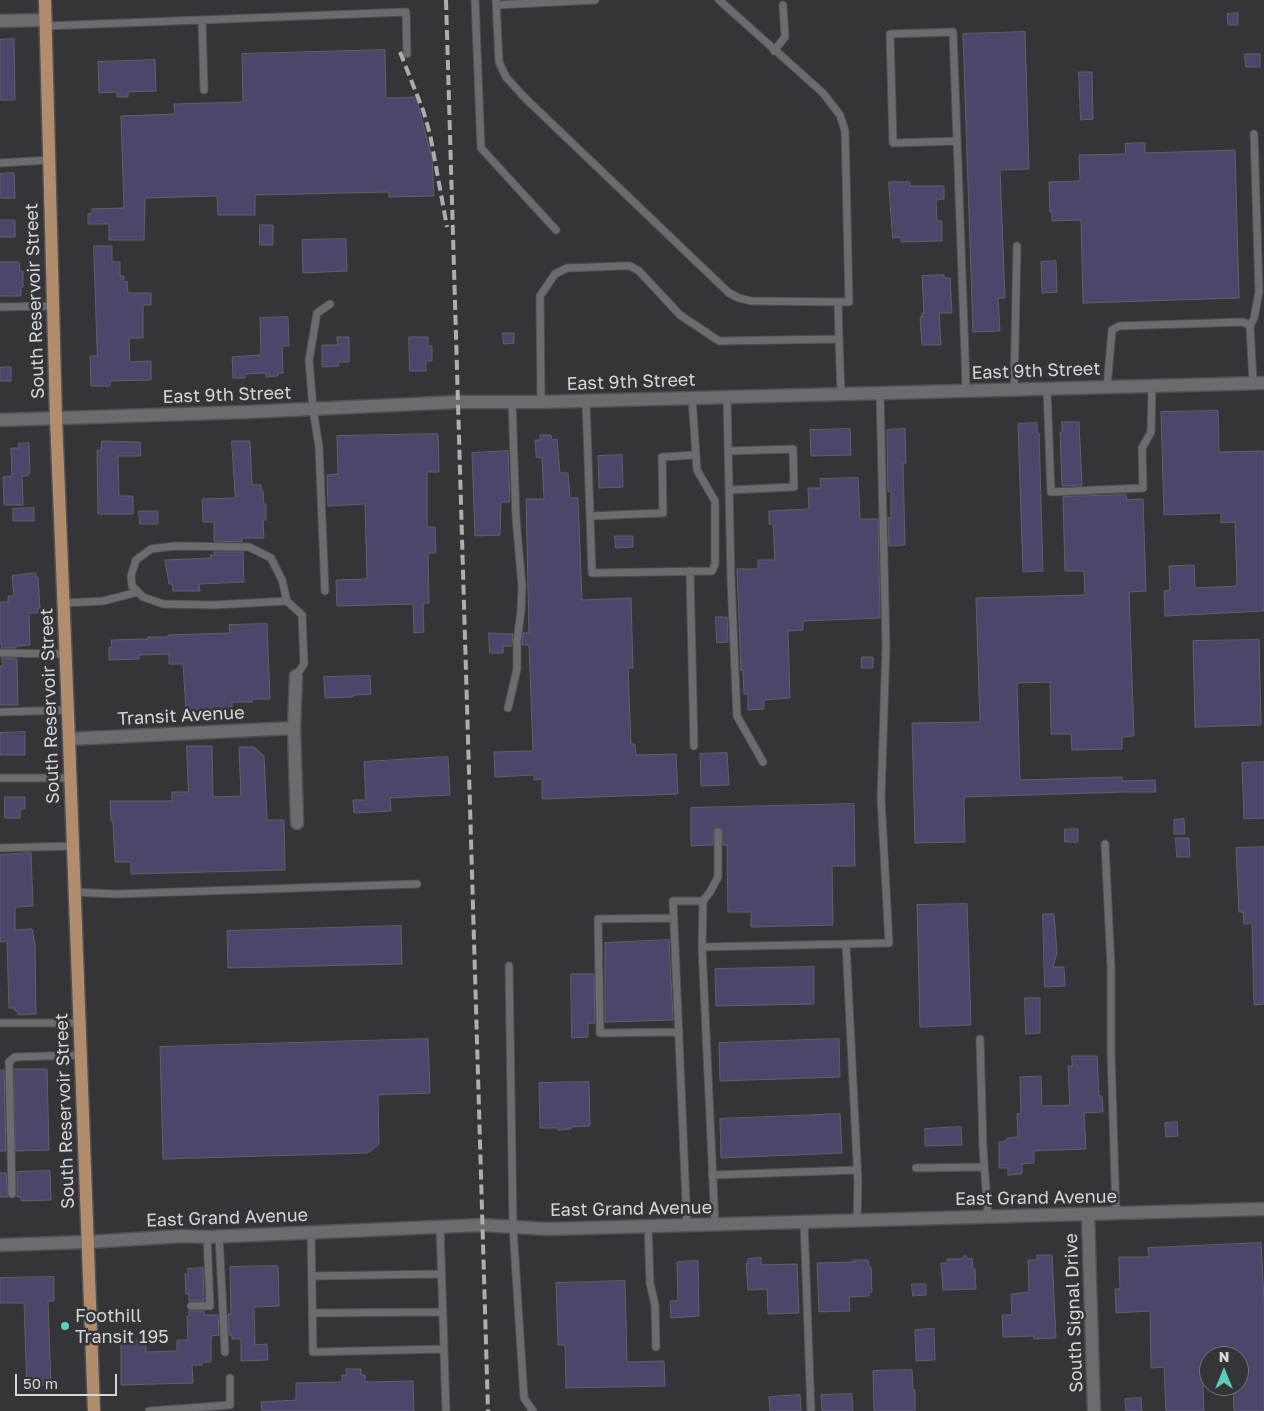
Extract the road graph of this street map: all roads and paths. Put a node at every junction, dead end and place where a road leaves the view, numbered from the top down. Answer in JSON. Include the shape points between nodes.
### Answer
{"nodes":[{"id":1,"x":45,"y":0,"type":"edge"},
{"id":2,"x":475,"y":0,"type":"edge"},
{"id":3,"x":596,"y":0,"type":"edge"},
{"id":4,"x":719,"y":0,"type":"edge"},
{"id":5,"x":497,"y":2,"type":"edge"},
{"id":6,"x":783,"y":5,"type":"dead end"},
{"id":7,"x":202,"y":20,"type":"junction"},
{"id":8,"x":0,"y":21,"type":"edge"},
{"id":9,"x":45,"y":23,"type":"junction"},
{"id":10,"x":774,"y":51,"type":"junction"},
{"id":11,"x":407,"y":54,"type":"dead end"},
{"id":12,"x":204,"y":90,"type":"dead end"},
{"id":13,"x":1254,"y":134,"type":"dead end"},
{"id":14,"x":957,"y":141,"type":"junction"},
{"id":15,"x":49,"y":160,"type":"junction"},
{"id":16,"x":0,"y":163,"type":"edge"},
{"id":17,"x":556,"y":230,"type":"dead end"},
{"id":18,"x":1017,"y":246,"type":"dead end"},
{"id":19,"x":838,"y":302,"type":"junction"},
{"id":20,"x":330,"y":304,"type":"dead end"},
{"id":21,"x":53,"y":306,"type":"junction"},
{"id":22,"x":0,"y":308,"type":"edge"},
{"id":23,"x":1250,"y":326,"type":"junction"},
{"id":24,"x":839,"y":339,"type":"junction"},
{"id":25,"x":1258,"y":383,"type":"edge"},
{"id":26,"x":1152,"y":386,"type":"junction"},
{"id":27,"x":1107,"y":387,"type":"junction"},
{"id":28,"x":1047,"y":389,"type":"junction"},
{"id":29,"x":1014,"y":390,"type":"junction"},
{"id":30,"x":966,"y":391,"type":"junction"},
{"id":31,"x":880,"y":393,"type":"junction"},
{"id":32,"x":841,"y":394,"type":"junction"},
{"id":33,"x":727,"y":397,"type":"junction"},
{"id":34,"x":692,"y":398,"type":"junction"},
{"id":35,"x":586,"y":401,"type":"junction"},
{"id":36,"x":512,"y":402,"type":"junction"},
{"id":37,"x":541,"y":402,"type":"junction"},
{"id":38,"x":312,"y":409,"type":"junction"},
{"id":39,"x":56,"y":418,"type":"junction"},
{"id":40,"x":0,"y":420,"type":"edge"},
{"id":41,"x":728,"y":450,"type":"junction"},
{"id":42,"x":696,"y":455,"type":"junction"},
{"id":43,"x":729,"y":490,"type":"junction"},
{"id":44,"x":590,"y":516,"type":"junction"},
{"id":45,"x":690,"y":571,"type":"junction"},
{"id":46,"x":138,"y":592,"type":"junction"},
{"id":47,"x":325,"y":592,"type":"dead end"},
{"id":48,"x":287,"y":601,"type":"junction"},
{"id":49,"x":64,"y":603,"type":"junction"},
{"id":50,"x":0,"y":653,"type":"edge"},
{"id":51,"x":66,"y":654,"type":"junction"},
{"id":52,"x":296,"y":676,"type":"joint"},
{"id":53,"x":508,"y":708,"type":"dead end"},
{"id":54,"x":68,"y":710,"type":"junction"},
{"id":55,"x":0,"y":712,"type":"edge"},
{"id":56,"x":294,"y":728,"type":"junction"},
{"id":57,"x":69,"y":740,"type":"junction"},
{"id":58,"x":694,"y":746,"type":"dead end"},
{"id":59,"x":763,"y":762,"type":"dead end"},
{"id":60,"x":0,"y":778,"type":"edge"},
{"id":61,"x":71,"y":778,"type":"junction"},
{"id":62,"x":297,"y":823,"type":"dead end"},
{"id":63,"x":718,"y":832,"type":"dead end"},
{"id":64,"x":1105,"y":844,"type":"dead end"},
{"id":65,"x":73,"y":846,"type":"junction"},
{"id":66,"x":0,"y":848,"type":"edge"},
{"id":67,"x":417,"y":884,"type":"dead end"},
{"id":68,"x":75,"y":892,"type":"junction"},
{"id":69,"x":703,"y":901,"type":"junction"},
{"id":70,"x":674,"y":918,"type":"junction"},
{"id":71,"x":846,"y":944,"type":"junction"},
{"id":72,"x":702,"y":948,"type":"junction"},
{"id":73,"x":509,"y":966,"type":"dead end"},
{"id":74,"x":0,"y":1023,"type":"edge"},
{"id":75,"x":80,"y":1023,"type":"junction"},
{"id":76,"x":679,"y":1032,"type":"junction"},
{"id":77,"x":980,"y":1039,"type":"dead end"},
{"id":78,"x":81,"y":1055,"type":"junction"},
{"id":79,"x":984,"y":1167,"type":"junction"},
{"id":80,"x":916,"y":1168,"type":"dead end"},
{"id":81,"x":857,"y":1170,"type":"junction"},
{"id":82,"x":712,"y":1174,"type":"junction"},
{"id":83,"x":12,"y":1194,"type":"dead end"},
{"id":84,"x":1264,"y":1209,"type":"edge"},
{"id":85,"x":1116,"y":1214,"type":"junction"},
{"id":86,"x":1088,"y":1215,"type":"junction"},
{"id":87,"x":988,"y":1217,"type":"junction"},
{"id":88,"x":857,"y":1220,"type":"junction"},
{"id":89,"x":804,"y":1222,"type":"junction"},
{"id":90,"x":715,"y":1224,"type":"junction"},
{"id":91,"x":687,"y":1225,"type":"junction"},
{"id":92,"x":648,"y":1226,"type":"junction"},
{"id":93,"x":440,"y":1227,"type":"junction"},
{"id":94,"x":513,"y":1227,"type":"junction"},
{"id":95,"x":311,"y":1232,"type":"junction"},
{"id":96,"x":213,"y":1237,"type":"junction"},
{"id":97,"x":87,"y":1242,"type":"junction"},
{"id":98,"x":0,"y":1244,"type":"edge"},
{"id":99,"x":441,"y":1274,"type":"junction"},
{"id":100,"x":312,"y":1276,"type":"junction"},
{"id":101,"x":190,"y":1306,"type":"dead end"},
{"id":102,"x":442,"y":1312,"type":"junction"},
{"id":103,"x":312,"y":1314,"type":"junction"},
{"id":104,"x":656,"y":1346,"type":"dead end"},
{"id":105,"x":444,"y":1350,"type":"junction"},
{"id":106,"x":225,"y":1352,"type":"dead end"},
{"id":107,"x":230,"y":1378,"type":"dead end"},
{"id":108,"x":94,"y":1411,"type":"edge"},
{"id":109,"x":148,"y":1411,"type":"edge"},
{"id":110,"x":446,"y":1411,"type":"edge"},
{"id":111,"x":533,"y":1411,"type":"edge"},
{"id":112,"x":811,"y":1411,"type":"edge"},
{"id":113,"x":1094,"y":1411,"type":"edge"}],
"edges":[{"from":1,"to":9,"type":"main road","name":"South Reservoir Street"},
{"from":2,"to":17,"type":"lane","via":[[481,148]]},
{"from":3,"to":5,"type":"lane"},
{"from":4,"to":10,"type":"lane"},
{"from":5,"to":19,"type":"lane","via":[[499,62],[506,77],[524,98],[729,293],[752,301]]},
{"from":6,"to":10,"type":"lane","via":[[785,37]]},
{"from":7,"to":9,"type":"lane"},
{"from":7,"to":11,"type":"lane","via":[[406,12]]},
{"from":7,"to":12,"type":"lane"},
{"from":8,"to":9,"type":"street"},
{"from":9,"to":15,"type":"main road","name":"South Reservoir Street"},
{"from":10,"to":19,"type":"lane","via":[[834,105],[845,131],[849,302]]},
{"from":13,"to":23,"type":"lane","via":[[1259,292]]},
{"from":14,"to":14,"type":"lane","via":[[953,32],[890,34],[893,143]]},
{"from":14,"to":30,"type":"lane"},
{"from":15,"to":16,"type":"lane"},
{"from":15,"to":21,"type":"main road","name":"South Reservoir Street"},
{"from":18,"to":29,"type":"lane"},
{"from":19,"to":24,"type":"lane"},
{"from":20,"to":38,"type":"lane","via":[[316,313],[309,360]]},
{"from":21,"to":22,"type":"lane"},
{"from":21,"to":39,"type":"main road","name":"South Reservoir Street"},
{"from":23,"to":25,"type":"lane"},
{"from":23,"to":27,"type":"lane","via":[[1243,322],[1119,326],[1112,330]]},
{"from":24,"to":32,"type":"lane"},
{"from":24,"to":37,"type":"lane","via":[[719,341],[680,315],[639,271],[630,266],[567,268],[554,274],[540,296]]},
{"from":25,"to":26,"type":"street","name":"East 9th Street"},
{"from":26,"to":27,"type":"street","name":"East 9th Street"},
{"from":26,"to":28,"type":"lane","via":[[1151,432],[1142,448],[1143,488],[1051,492]]},
{"from":27,"to":28,"type":"street","name":"East 9th Street"},
{"from":28,"to":29,"type":"street","name":"East 9th Street"},
{"from":29,"to":30,"type":"street","name":"East 9th Street"},
{"from":30,"to":31,"type":"street","name":"East 9th Street"},
{"from":31,"to":32,"type":"street","name":"East 9th Street"},
{"from":31,"to":71,"type":"lane","via":[[886,646],[881,799],[889,943]]},
{"from":32,"to":33,"type":"street","name":"East 9th Street"},
{"from":33,"to":34,"type":"street","name":"East 9th Street"},
{"from":33,"to":41,"type":"lane"},
{"from":34,"to":35,"type":"street","name":"East 9th Street"},
{"from":34,"to":42,"type":"lane"},
{"from":35,"to":37,"type":"street","name":"East 9th Street"},
{"from":35,"to":44,"type":"lane"},
{"from":36,"to":37,"type":"street","name":"East 9th Street"},
{"from":36,"to":38,"type":"street","name":"East 9th Street"},
{"from":36,"to":53,"type":"lane","via":[[522,586],[517,669]]},
{"from":38,"to":39,"type":"street","name":"East 9th Street"},
{"from":38,"to":47,"type":"lane","via":[[319,447]]},
{"from":39,"to":40,"type":"street","name":"East 9th Street"},
{"from":39,"to":49,"type":"main road","name":"South Reservoir Street"},
{"from":41,"to":43,"type":"lane"},
{"from":41,"to":43,"type":"lane","via":[[793,449],[794,487]]},
{"from":42,"to":44,"type":"lane","via":[[662,457],[663,513]]},
{"from":42,"to":45,"type":"lane","via":[[697,470],[715,501],[715,564],[712,571]]},
{"from":43,"to":59,"type":"lane","via":[[737,716]]},
{"from":44,"to":45,"type":"lane","via":[[592,573]]},
{"from":45,"to":58,"type":"lane"},
{"from":46,"to":48,"type":"lane","via":[[163,604]]},
{"from":46,"to":48,"type":"lane","via":[[132,586],[131,576],[136,560],[152,549],[175,546],[249,547],[271,558],[282,580]]},
{"from":46,"to":49,"type":"lane","via":[[103,602]]},
{"from":48,"to":52,"type":"lane","via":[[302,615],[304,664]]},
{"from":49,"to":51,"type":"main road","name":"South Reservoir Street"},
{"from":50,"to":51,"type":"lane"},
{"from":51,"to":54,"type":"main road","name":"South Reservoir Street"},
{"from":52,"to":56,"type":"street"},
{"from":54,"to":55,"type":"lane"},
{"from":54,"to":57,"type":"main road","name":"South Reservoir Street"},
{"from":56,"to":57,"type":"street","name":"Transit Avenue"},
{"from":56,"to":62,"type":"street"},
{"from":57,"to":61,"type":"main road","name":"South Reservoir Street"},
{"from":60,"to":61,"type":"lane"},
{"from":61,"to":65,"type":"main road","name":"South Reservoir Street"},
{"from":63,"to":69,"type":"lane","via":[[718,876]]},
{"from":64,"to":85,"type":"lane"},
{"from":65,"to":66,"type":"lane"},
{"from":65,"to":68,"type":"main road","name":"South Reservoir Street"},
{"from":67,"to":68,"type":"lane","via":[[115,894]]},
{"from":68,"to":75,"type":"main road","name":"South Reservoir Street"},
{"from":69,"to":70,"type":"lane","via":[[673,901]]},
{"from":69,"to":72,"type":"lane"},
{"from":70,"to":76,"type":"lane"},
{"from":70,"to":76,"type":"lane","via":[[598,919],[600,1033]]},
{"from":71,"to":72,"type":"lane"},
{"from":71,"to":81,"type":"lane"},
{"from":72,"to":82,"type":"lane"},
{"from":73,"to":94,"type":"lane"},
{"from":74,"to":75,"type":"lane"},
{"from":75,"to":78,"type":"main road","name":"South Reservoir Street"},
{"from":76,"to":91,"type":"lane"},
{"from":77,"to":79,"type":"lane"},
{"from":78,"to":83,"type":"lane","via":[[15,1057],[9,1062]]},
{"from":78,"to":97,"type":"main road","name":"South Reservoir Street"},
{"from":79,"to":80,"type":"lane"},
{"from":79,"to":87,"type":"lane"},
{"from":81,"to":82,"type":"lane"},
{"from":81,"to":88,"type":"lane"},
{"from":82,"to":90,"type":"lane"},
{"from":84,"to":85,"type":"street","name":"East Grand Avenue"},
{"from":85,"to":86,"type":"street","name":"East Grand Avenue"},
{"from":86,"to":87,"type":"street","name":"East Grand Avenue"},
{"from":86,"to":113,"type":"street","name":"South Signal Drive"},
{"from":87,"to":88,"type":"street","name":"East Grand Avenue"},
{"from":88,"to":89,"type":"street","name":"East Grand Avenue"},
{"from":89,"to":90,"type":"street","name":"East Grand Avenue"},
{"from":89,"to":112,"type":"lane"},
{"from":90,"to":91,"type":"street","name":"East Grand Avenue"},
{"from":91,"to":92,"type":"street","name":"East Grand Avenue"},
{"from":92,"to":94,"type":"street","name":"East Grand Avenue"},
{"from":92,"to":104,"type":"lane","via":[[650,1283],[656,1305]]},
{"from":93,"to":94,"type":"street","name":"East Grand Avenue"},
{"from":93,"to":95,"type":"street","name":"East Grand Avenue"},
{"from":93,"to":99,"type":"lane"},
{"from":94,"to":111,"type":"lane","via":[[524,1398]]},
{"from":95,"to":96,"type":"street","name":"East Grand Avenue"},
{"from":95,"to":100,"type":"lane"},
{"from":96,"to":97,"type":"street","name":"East Grand Avenue"},
{"from":96,"to":101,"type":"lane","via":[[210,1306]]},
{"from":96,"to":106,"type":"lane"},
{"from":97,"to":98,"type":"street","name":"East Grand Avenue"},
{"from":97,"to":108,"type":"main road","name":"South Reservoir Street"},
{"from":99,"to":100,"type":"lane"},
{"from":99,"to":102,"type":"lane"},
{"from":100,"to":103,"type":"lane"},
{"from":102,"to":103,"type":"lane"},
{"from":102,"to":105,"type":"lane"},
{"from":103,"to":105,"type":"lane","via":[[312,1352]]},
{"from":105,"to":110,"type":"lane"},
{"from":107,"to":109,"type":"lane","via":[[230,1405]]}]}
